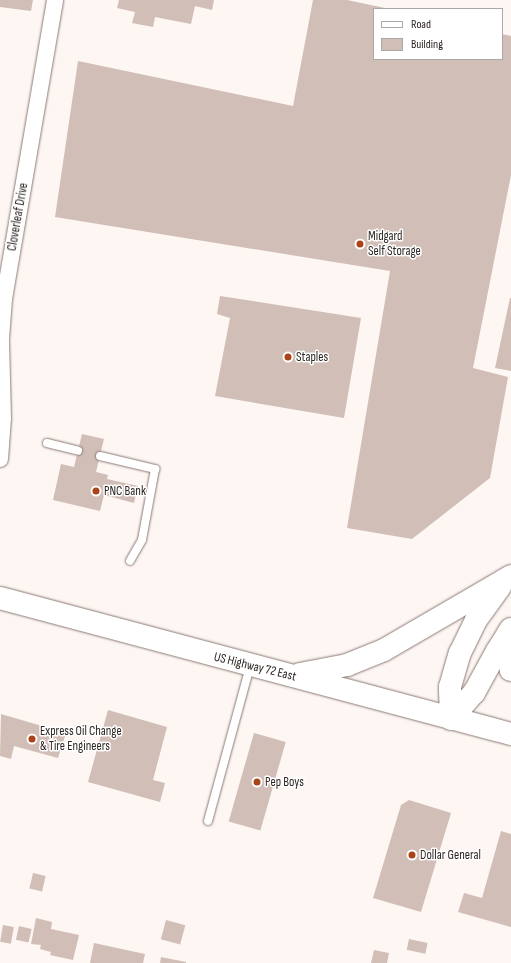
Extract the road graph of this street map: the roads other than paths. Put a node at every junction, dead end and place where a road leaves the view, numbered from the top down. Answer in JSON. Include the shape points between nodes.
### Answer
{"nodes":[{"id":1,"x":55,"y":0,"type":"edge"},
{"id":2,"x":47,"y":443,"type":"dead end"},
{"id":3,"x":78,"y":451,"type":"dead end"},
{"id":4,"x":100,"y":456,"type":"dead end"},
{"id":5,"x":0,"y":459,"type":"edge"},
{"id":6,"x":130,"y":561,"type":"dead end"},
{"id":7,"x":511,"y":576,"type":"edge"},
{"id":8,"x":0,"y":598,"type":"edge"},
{"id":9,"x":510,"y":630,"type":"edge"},
{"id":10,"x":250,"y":665,"type":"junction"},
{"id":11,"x":511,"y":670,"type":"edge"},
{"id":12,"x":291,"y":676,"type":"junction"},
{"id":13,"x":452,"y":719,"type":"junction"},
{"id":14,"x":511,"y":734,"type":"edge"},
{"id":15,"x":208,"y":821,"type":"dead end"}],
"edges":[{"from":1,"to":5,"type":"street","name":"Cloverleaf Drive","via":[[4,299]]},
{"from":2,"to":3,"type":"lane"},
{"from":4,"to":6,"type":"lane","via":[[155,469],[142,540]]},
{"from":7,"to":12,"type":"highway","via":[[384,650],[330,670]]},
{"from":7,"to":13,"type":"highway","via":[[498,589],[476,620],[460,653],[450,687]]},
{"from":8,"to":10,"type":"highway","name":"US Highway 72 East"},
{"from":9,"to":11,"type":"highway"},
{"from":9,"to":13,"type":"highway","via":[[474,693]]},
{"from":10,"to":12,"type":"highway","name":"US Highway 72 East"},
{"from":10,"to":15,"type":"lane"},
{"from":12,"to":13,"type":"highway","name":"US Highway 72 East"},
{"from":13,"to":14,"type":"highway","name":"US Highway 72 East"}]}
